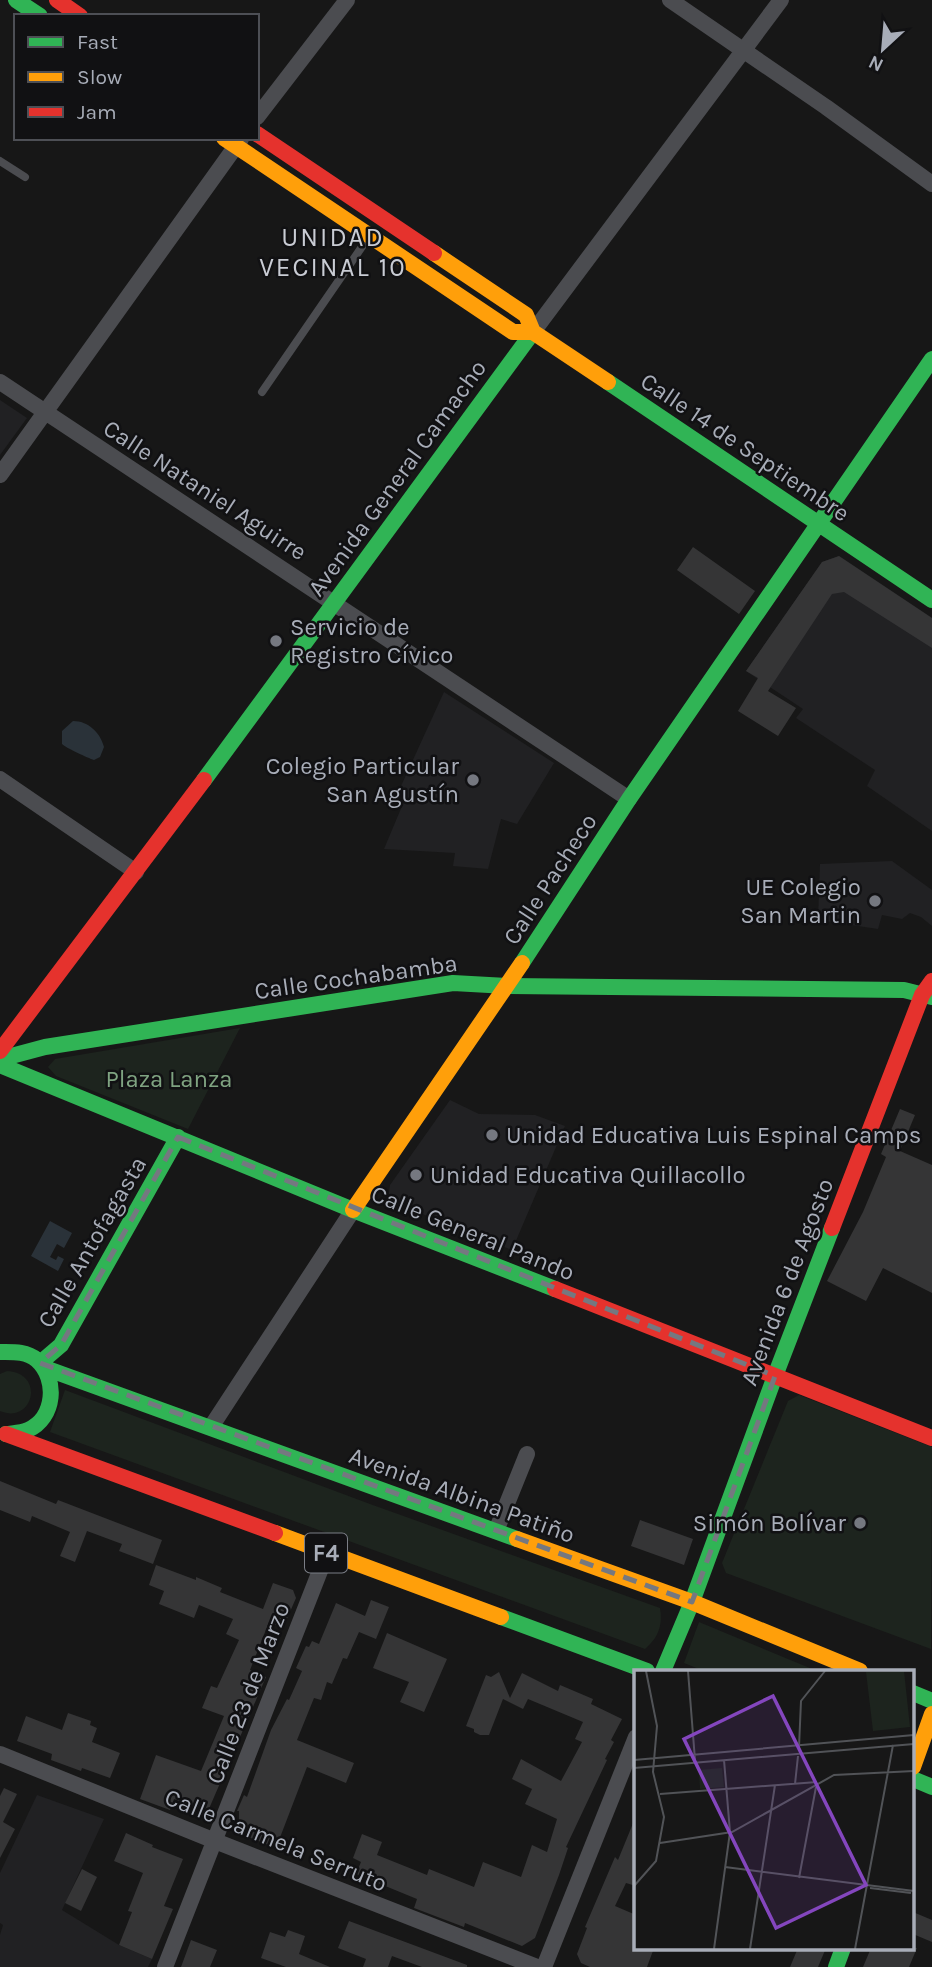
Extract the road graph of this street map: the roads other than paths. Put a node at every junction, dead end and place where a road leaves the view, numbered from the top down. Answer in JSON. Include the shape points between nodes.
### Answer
{"nodes":[{"id":1,"x":16,"y":0,"type":"edge"},
{"id":2,"x":57,"y":0,"type":"edge"},
{"id":3,"x":347,"y":0,"type":"edge"},
{"id":4,"x":670,"y":0,"type":"edge"},
{"id":5,"x":781,"y":0,"type":"edge"},
{"id":6,"x":37,"y":14,"type":"edge"},
{"id":7,"x":77,"y":14,"type":"edge"},
{"id":8,"x":743,"y":51,"type":"junction"},
{"id":9,"x":259,"y":114,"type":"edge"},
{"id":10,"x":259,"y":135,"type":"edge"},
{"id":11,"x":234,"y":141,"type":"edge"},
{"id":12,"x":0,"y":161,"type":"edge"},
{"id":13,"x":25,"y":177,"type":"dead end"},
{"id":14,"x":932,"y":184,"type":"edge"},
{"id":15,"x":370,"y":235,"type":"junction"},
{"id":16,"x":533,"y":332,"type":"junction"},
{"id":17,"x":932,"y":359,"type":"edge"},
{"id":18,"x":0,"y":382,"type":"edge"},
{"id":19,"x":262,"y":392,"type":"dead end"},
{"id":20,"x":45,"y":412,"type":"junction"},
{"id":21,"x":0,"y":475,"type":"edge"},
{"id":22,"x":818,"y":524,"type":"junction"},
{"id":23,"x":932,"y":600,"type":"edge"},
{"id":24,"x":334,"y":602,"type":"junction"},
{"id":25,"x":0,"y":779,"type":"edge"},
{"id":26,"x":629,"y":799,"type":"junction"},
{"id":27,"x":136,"y":872,"type":"junction"},
{"id":28,"x":932,"y":981,"type":"edge"},
{"id":29,"x":507,"y":986,"type":"junction"},
{"id":30,"x":927,"y":996,"type":"edge"},
{"id":31,"x":0,"y":1051,"type":"edge"},
{"id":32,"x":0,"y":1059,"type":"edge"},
{"id":33,"x":0,"y":1065,"type":"edge"},
{"id":34,"x":178,"y":1137,"type":"junction"},
{"id":35,"x":354,"y":1210,"type":"junction"},
{"id":36,"x":2,"y":1350,"type":"edge"},
{"id":37,"x":42,"y":1365,"type":"junction"},
{"id":38,"x":775,"y":1376,"type":"junction"},
{"id":39,"x":211,"y":1427,"type":"junction"},
{"id":40,"x":3,"y":1433,"type":"edge"},
{"id":41,"x":932,"y":1438,"type":"edge"},
{"id":42,"x":527,"y":1454,"type":"dead end"},
{"id":43,"x":496,"y":1531,"type":"junction"},
{"id":44,"x":327,"y":1553,"type":"junction"},
{"id":45,"x":692,"y":1602,"type":"junction"},
{"id":46,"x":644,"y":1670,"type":"edge"},
{"id":47,"x":663,"y":1670,"type":"edge"},
{"id":48,"x":858,"y":1670,"type":"edge"},
{"id":49,"x":914,"y":1693,"type":"edge"},
{"id":50,"x":932,"y":1701,"type":"edge"},
{"id":51,"x":932,"y":1714,"type":"edge"},
{"id":52,"x":634,"y":1742,"type":"edge"},
{"id":53,"x":0,"y":1754,"type":"edge"},
{"id":54,"x":914,"y":1764,"type":"edge"},
{"id":55,"x":914,"y":1779,"type":"edge"},
{"id":56,"x":932,"y":1787,"type":"edge"},
{"id":57,"x":215,"y":1841,"type":"junction"},
{"id":58,"x":842,"y":1950,"type":"edge"},
{"id":59,"x":165,"y":1967,"type":"edge"},
{"id":60,"x":537,"y":1967,"type":"edge"},
{"id":61,"x":544,"y":1967,"type":"edge"},
{"id":62,"x":836,"y":1967,"type":"edge"}],
"edges":[{"from":1,"to":6,"type":"main road"},
{"from":2,"to":7,"type":"main road"},
{"from":3,"to":9,"type":"street"},
{"from":4,"to":8,"type":"street"},
{"from":5,"to":8,"type":"street","name":"Avenida General Camacho"},
{"from":8,"to":14,"type":"street"},
{"from":8,"to":16,"type":"street","name":"Avenida General Camacho"},
{"from":10,"to":16,"type":"main road","name":"Calle 14 de Septiembre","via":[[526,315]]},
{"from":11,"to":15,"type":"main road","name":"Calle 14 de Septiembre"},
{"from":11,"to":20,"type":"street"},
{"from":12,"to":13,"type":"lane"},
{"from":15,"to":16,"type":"main road","name":"Calle 14 de Septiembre","via":[[513,332]]},
{"from":15,"to":19,"type":"lane"},
{"from":16,"to":22,"type":"main road","name":"Calle 14 de Septiembre"},
{"from":16,"to":24,"type":"main road","name":"Avenida General Camacho"},
{"from":17,"to":22,"type":"main road","name":"Calle Pacheco"},
{"from":18,"to":20,"type":"street","name":"Calle Nataniel Aguirre"},
{"from":20,"to":21,"type":"street"},
{"from":20,"to":24,"type":"street","name":"Calle Nataniel Aguirre"},
{"from":22,"to":23,"type":"main road","name":"Calle 14 de Septiembre"},
{"from":22,"to":26,"type":"main road","name":"Calle Pacheco"},
{"from":24,"to":26,"type":"street","name":"Calle Nataniel Aguirre"},
{"from":24,"to":27,"type":"main road","name":"Avenida General Camacho"},
{"from":25,"to":27,"type":"street"},
{"from":26,"to":29,"type":"main road","name":"Calle Pacheco"},
{"from":27,"to":31,"type":"main road","name":"Avenida General Camacho"},
{"from":28,"to":30,"type":"main road","name":"Avenida 6 de Agosto"},
{"from":29,"to":30,"type":"main road","name":"Calle Cochabamba","via":[[904,990]]},
{"from":29,"to":32,"type":"main road","name":"Calle Cochabamba","via":[[453,983],[44,1047]]},
{"from":29,"to":35,"type":"main road","name":"Calle Pacheco"},
{"from":30,"to":38,"type":"main road","name":"Avenida 6 de Agosto"},
{"from":33,"to":34,"type":"main road","name":"Calle General Pando"},
{"from":34,"to":35,"type":"main road","name":"Calle General Pando"},
{"from":34,"to":37,"type":"main road","name":"Calle Antofagasta","via":[[61,1345]]},
{"from":35,"to":38,"type":"main road","name":"Calle General Pando"},
{"from":35,"to":39,"type":"street","name":"Calle Pacheco"},
{"from":36,"to":37,"type":"main road","name":"Avenida Albina Patiño","via":[[21,1352]]},
{"from":37,"to":39,"type":"main road","name":"Avenida Albina Patiño"},
{"from":37,"to":40,"type":"main road","number":"F4","via":[[52,1394],[43,1419],[20,1434]]},
{"from":38,"to":41,"type":"main road","name":"Calle General Pando"},
{"from":38,"to":45,"type":"main road","name":"Avenida 6 de Agosto"},
{"from":39,"to":43,"type":"main road","name":"Avenida Albina Patiño"},
{"from":40,"to":44,"type":"main road","number":"F4"},
{"from":42,"to":43,"type":"street"},
{"from":43,"to":45,"type":"main road","name":"Avenida Albina Patiño"},
{"from":44,"to":46,"type":"main road","number":"F4"},
{"from":44,"to":57,"type":"street","name":"Calle 23 de Marzo"},
{"from":45,"to":47,"type":"main road","name":"Avenida 6 de Agosto"},
{"from":45,"to":48,"type":"main road","name":"Avenida Albina Patiño"},
{"from":49,"to":50,"type":"main road"},
{"from":51,"to":54,"type":"main road"},
{"from":52,"to":61,"type":"street"},
{"from":53,"to":57,"type":"street","name":"Calle Carmela Serruto"},
{"from":55,"to":56,"type":"main road"},
{"from":57,"to":59,"type":"street","name":"Calle 23 de Marzo"},
{"from":57,"to":60,"type":"street","name":"Calle Carmela Serruto"},
{"from":58,"to":62,"type":"main road"}]}
